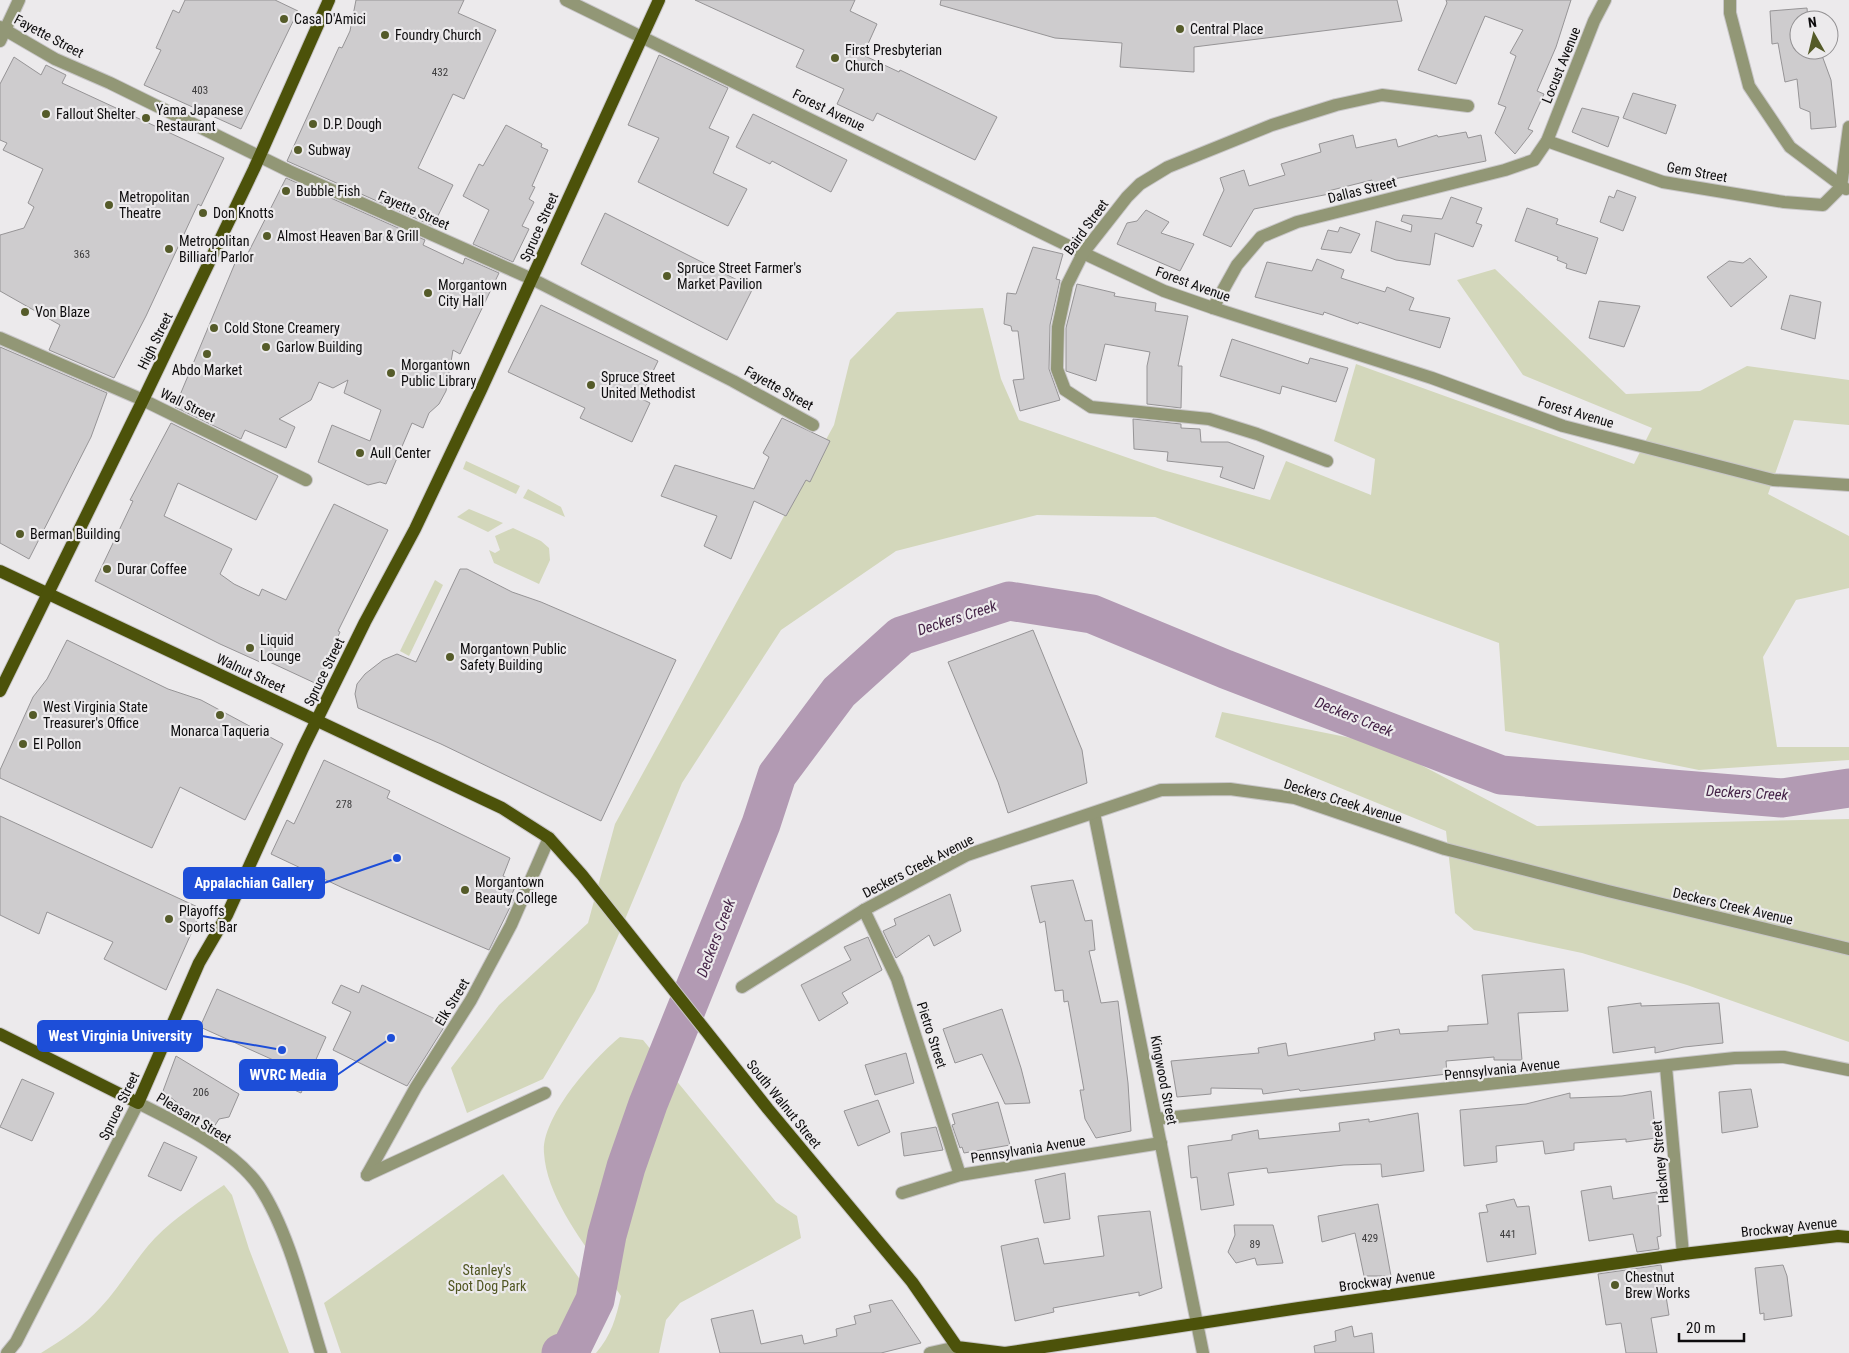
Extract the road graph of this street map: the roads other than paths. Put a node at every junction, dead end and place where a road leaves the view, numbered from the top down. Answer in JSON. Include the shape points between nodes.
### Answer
{"nodes":[{"id":1,"x":19,"y":0,"type":"edge"},
{"id":2,"x":329,"y":0,"type":"edge"},
{"id":3,"x":566,"y":0,"type":"edge"},
{"id":4,"x":659,"y":0,"type":"edge"},
{"id":5,"x":1605,"y":0,"type":"edge"},
{"id":6,"x":1730,"y":0,"type":"edge"},
{"id":7,"x":2,"y":33,"type":"edge"},
{"id":8,"x":642,"y":35,"type":"junction"},
{"id":9,"x":1468,"y":106,"type":"dead end"},
{"id":10,"x":1849,"y":127,"type":"edge"},
{"id":11,"x":1546,"y":141,"type":"junction"},
{"id":12,"x":260,"y":157,"type":"junction"},
{"id":13,"x":1845,"y":189,"type":"edge"},
{"id":14,"x":1083,"y":253,"type":"junction"},
{"id":15,"x":532,"y":279,"type":"junction"},
{"id":16,"x":1213,"y":308,"type":"junction"},
{"id":17,"x":0,"y":338,"type":"edge"},
{"id":18,"x":144,"y":400,"type":"junction"},
{"id":19,"x":813,"y":425,"type":"dead end"},
{"id":20,"x":1327,"y":461,"type":"dead end"},
{"id":21,"x":306,"y":480,"type":"dead end"},
{"id":22,"x":1849,"y":485,"type":"edge"},
{"id":23,"x":0,"y":571,"type":"edge"},
{"id":24,"x":48,"y":594,"type":"junction"},
{"id":25,"x":0,"y":690,"type":"edge"},
{"id":26,"x":317,"y":721,"type":"junction"},
{"id":27,"x":1094,"y":813,"type":"junction"},
{"id":28,"x":549,"y":838,"type":"junction"},
{"id":29,"x":582,"y":876,"type":"joint"},
{"id":30,"x":864,"y":910,"type":"junction"},
{"id":31,"x":1849,"y":948,"type":"edge"},
{"id":32,"x":742,"y":987,"type":"dead end"},
{"id":33,"x":0,"y":1034,"type":"edge"},
{"id":34,"x":1666,"y":1067,"type":"junction"},
{"id":35,"x":1849,"y":1070,"type":"edge"},
{"id":36,"x":545,"y":1093,"type":"dead end"},
{"id":37,"x":138,"y":1103,"type":"junction"},
{"id":38,"x":1156,"y":1119,"type":"junction"},
{"id":39,"x":1161,"y":1143,"type":"junction"},
{"id":40,"x":960,"y":1174,"type":"junction"},
{"id":41,"x":902,"y":1193,"type":"dead end"},
{"id":42,"x":1849,"y":1237,"type":"edge"},
{"id":43,"x":1683,"y":1254,"type":"junction"},
{"id":44,"x":1196,"y":1322,"type":"junction"},
{"id":45,"x":958,"y":1350,"type":"edge"},
{"id":46,"x":8,"y":1353,"type":"edge"},
{"id":47,"x":321,"y":1353,"type":"edge"},
{"id":48,"x":930,"y":1353,"type":"edge"},
{"id":49,"x":1202,"y":1353,"type":"edge"}],
"edges":[{"from":1,"to":7,"type":"street"},
{"from":2,"to":12,"type":"main road","name":"High Street"},
{"from":3,"to":8,"type":"street","name":"Forest Avenue"},
{"from":4,"to":8,"type":"main road","name":"Spruce Street"},
{"from":5,"to":11,"type":"street","name":"Locust Avenue"},
{"from":6,"to":13,"type":"street","via":[[1730,13],[1749,86],[1790,147]]},
{"from":7,"to":12,"type":"street","name":"Fayette Street"},
{"from":8,"to":14,"type":"street","name":"Forest Avenue"},
{"from":8,"to":15,"type":"main road","name":"Spruce Street"},
{"from":9,"to":14,"type":"street","name":"Baird Street","via":[[1382,95],[1272,125],[1168,168],[1140,184]]},
{"from":10,"to":13,"type":"street"},
{"from":11,"to":13,"type":"street","name":"Gem Street","via":[[1663,182],[1784,202],[1823,205]]},
{"from":11,"to":16,"type":"street","name":"Dallas Street","via":[[1534,160],[1505,170],[1297,222],[1261,237],[1237,264]]},
{"from":12,"to":15,"type":"street","name":"Fayette Street"},
{"from":12,"to":18,"type":"main road","name":"High Street"},
{"from":14,"to":16,"type":"street","name":"Forest Avenue","via":[[1164,290]]},
{"from":14,"to":20,"type":"street","name":"Baird Street","via":[[1067,285],[1058,327],[1057,369],[1066,390],[1091,407],[1209,419]]},
{"from":15,"to":19,"type":"street","name":"Fayette Street"},
{"from":15,"to":26,"type":"main road","name":"Spruce Street","via":[[415,529]]},
{"from":16,"to":22,"type":"street","name":"Forest Avenue","via":[[1432,378],[1563,426],[1772,480]]},
{"from":17,"to":18,"type":"street","name":"Wall Street"},
{"from":18,"to":21,"type":"street","name":"Wall Street"},
{"from":18,"to":24,"type":"main road","name":"High Street"},
{"from":23,"to":24,"type":"main road","name":"Walnut Street"},
{"from":24,"to":25,"type":"main road","name":"High Street"},
{"from":24,"to":26,"type":"main road","name":"Walnut Street"},
{"from":26,"to":28,"type":"main road","name":"Walnut Street","via":[[502,808]]},
{"from":26,"to":37,"type":"main road","name":"Spruce Street","via":[[227,915],[199,963]]},
{"from":27,"to":30,"type":"street","name":"Deckers Creek Avenue","via":[[967,855]]},
{"from":27,"to":31,"type":"street","name":"Deckers Creek Avenue","via":[[1161,790],[1230,789],[1294,798],[1445,848],[1608,891]]},
{"from":27,"to":38,"type":"street","name":"Kingwood Street"},
{"from":28,"to":29,"type":"main road","name":"Walnut Street"},
{"from":28,"to":36,"type":"street","name":"Elk Street","via":[[511,924],[471,1000],[416,1087],[367,1175]]},
{"from":29,"to":45,"type":"main road","name":"South Walnut Street","via":[[768,1109],[912,1282]]},
{"from":30,"to":32,"type":"street","name":"Deckers Creek Avenue"},
{"from":30,"to":40,"type":"street","name":"Pietro Street","via":[[897,978]]},
{"from":33,"to":37,"type":"main road","name":"Pleasant Street"},
{"from":34,"to":35,"type":"street","name":"Pennsylvania Avenue","via":[[1735,1058],[1784,1057]]},
{"from":34,"to":38,"type":"street","name":"Pennsylvania Avenue"},
{"from":34,"to":43,"type":"street","name":"Hackney Street"},
{"from":37,"to":46,"type":"street","name":"Spruce Street"},
{"from":37,"to":47,"type":"street","name":"Pleasant Street","via":[[182,1125],[226,1153],[258,1186],[282,1231]]},
{"from":38,"to":39,"type":"street","name":"Kingwood Street"},
{"from":39,"to":40,"type":"street","name":"Pennsylvania Avenue"},
{"from":39,"to":44,"type":"street","name":"Kingwood Street"},
{"from":40,"to":41,"type":"street","name":"Pennsylvania Avenue"},
{"from":42,"to":43,"type":"main road","name":"Brockway Avenue"},
{"from":43,"to":44,"type":"main road","name":"Brockway Avenue"},
{"from":44,"to":45,"type":"main road","name":"Brockway Avenue","via":[[1005,1353]]},
{"from":44,"to":49,"type":"street","name":"Kingwood Street"},
{"from":45,"to":48,"type":"street","name":"Brockway Avenue"}]}
